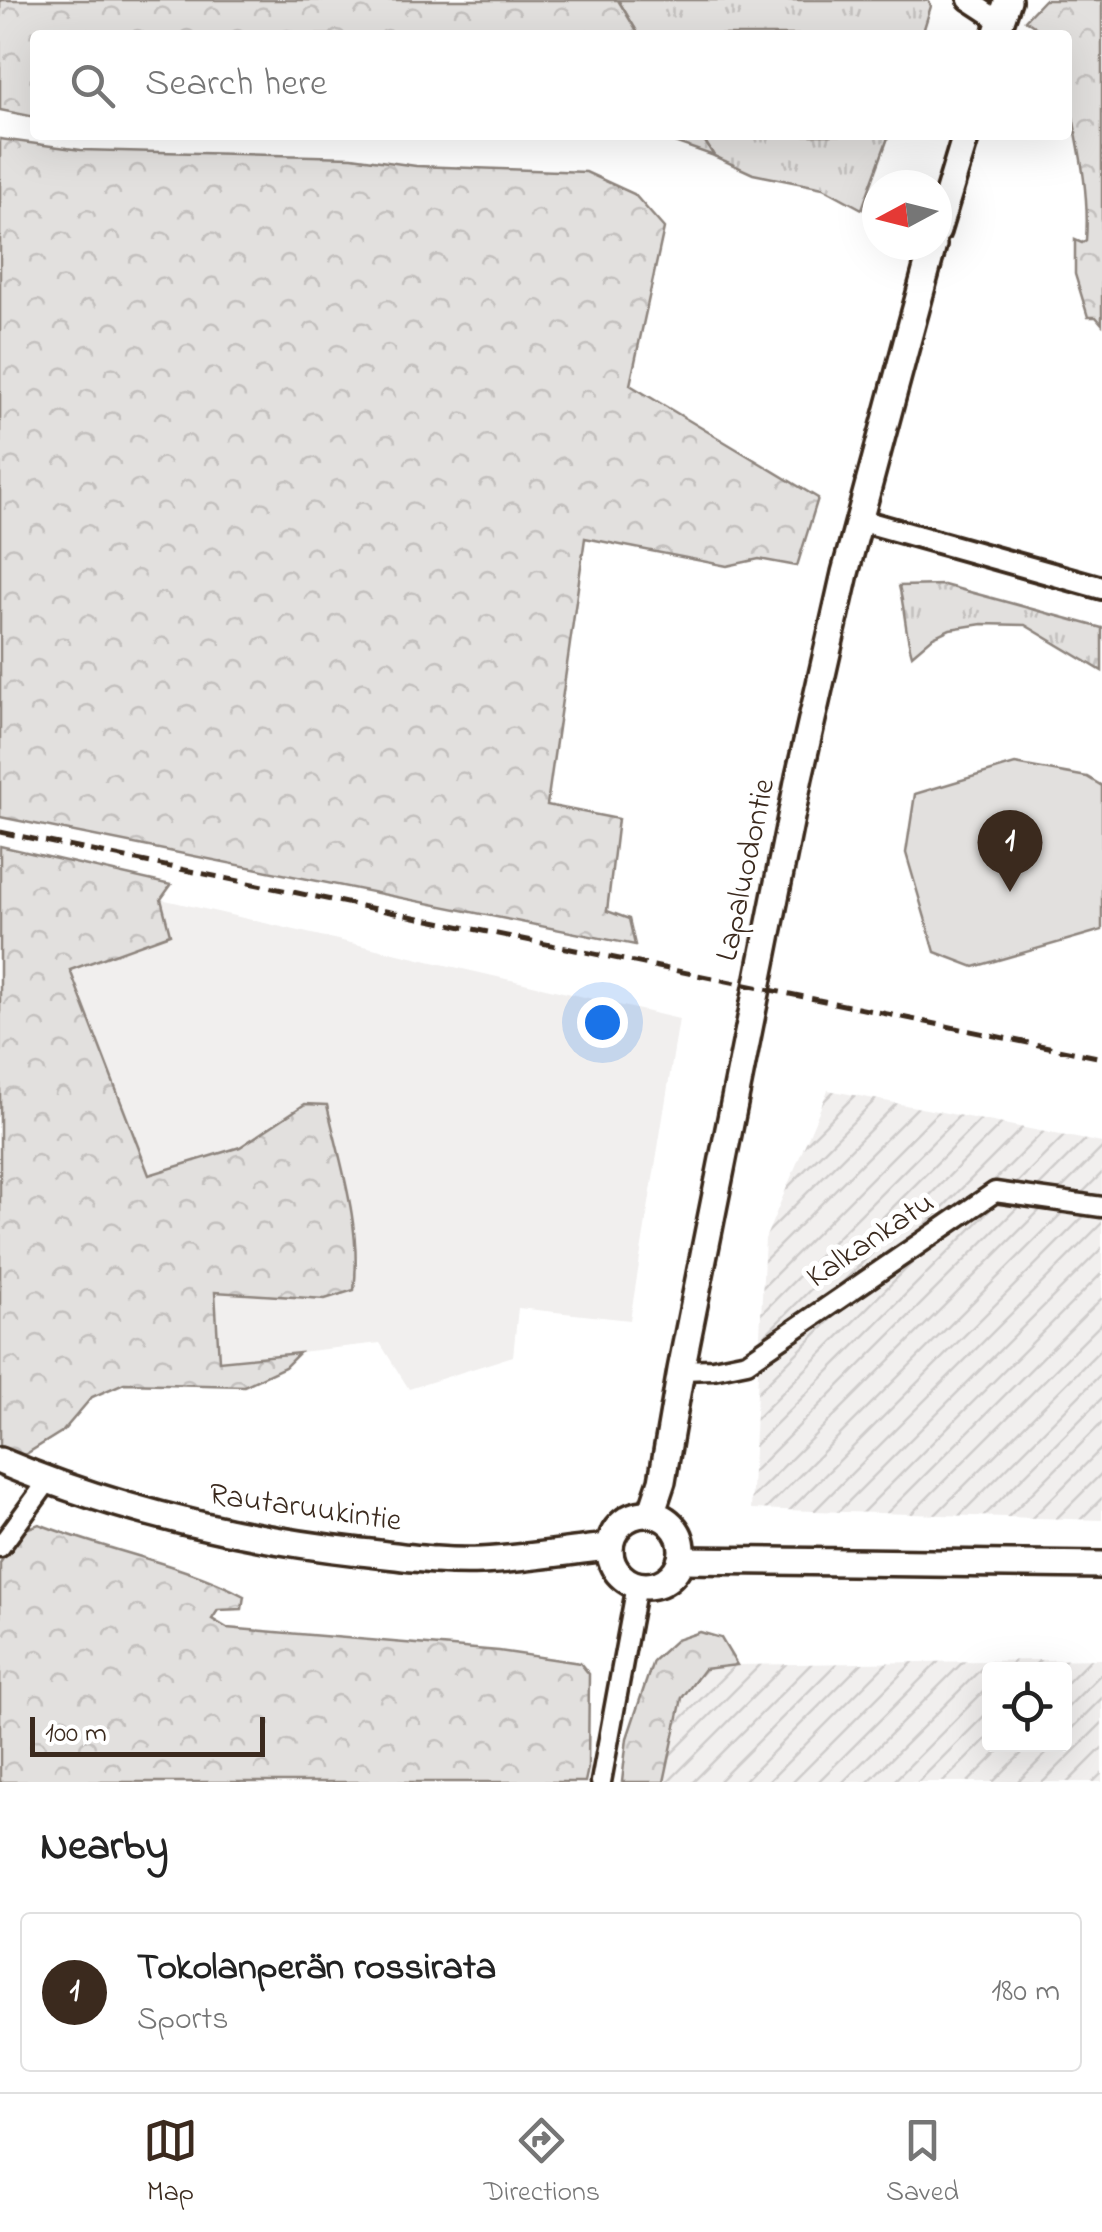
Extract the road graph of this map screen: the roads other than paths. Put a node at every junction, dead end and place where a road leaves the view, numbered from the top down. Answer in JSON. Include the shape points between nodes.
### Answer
{"nodes":[{"id":1,"x":968,"y":0,"type":"edge"},
{"id":2,"x":1001,"y":19,"type":"edge"},
{"id":3,"x":964,"y":140,"type":"edge"},
{"id":4,"x":952,"y":181,"type":"edge"},
{"id":5,"x":929,"y":260,"type":"edge"},
{"id":6,"x":859,"y":520,"type":"junction"},
{"id":7,"x":1102,"y":588,"type":"edge"},
{"id":8,"x":1102,"y":1207,"type":"edge"},
{"id":9,"x":681,"y":1370,"type":"junction"},
{"id":10,"x":0,"y":1461,"type":"edge"},
{"id":11,"x":48,"y":1481,"type":"junction"},
{"id":12,"x":652,"y":1514,"type":"junction"},
{"id":13,"x":0,"y":1547,"type":"edge"},
{"id":14,"x":610,"y":1547,"type":"junction"},
{"id":15,"x":681,"y":1560,"type":"junction"},
{"id":16,"x":1102,"y":1565,"type":"edge"},
{"id":17,"x":636,"y":1585,"type":"junction"},
{"id":18,"x":601,"y":1782,"type":"edge"}],
"edges":[{"from":1,"to":2,"type":"street"},
{"from":3,"to":4,"type":"main road"},
{"from":5,"to":6,"type":"main road","name":"Lapaluodontie"},
{"from":6,"to":7,"type":"street"},
{"from":6,"to":9,"type":"main road","name":"Lapaluodontie","via":[[799,777]]},
{"from":8,"to":9,"type":"street","name":"Kalkankatu","via":[[995,1192],[747,1362]]},
{"from":9,"to":12,"type":"main road","name":"Lapaluodontie"},
{"from":10,"to":11,"type":"main road","name":"Rautaruukintie"},
{"from":11,"to":13,"type":"street"},
{"from":11,"to":14,"type":"main road","name":"Rautaruukintie","via":[[125,1508],[283,1543],[447,1562]]},
{"from":12,"to":14,"type":"main road","via":[[628,1518]]},
{"from":12,"to":15,"type":"main road","via":[[679,1536]]},
{"from":14,"to":17,"type":"main road","via":[[616,1571]]},
{"from":15,"to":16,"type":"main road"},
{"from":15,"to":17,"type":"main road","via":[[659,1584]]},
{"from":17,"to":18,"type":"street"}]}
